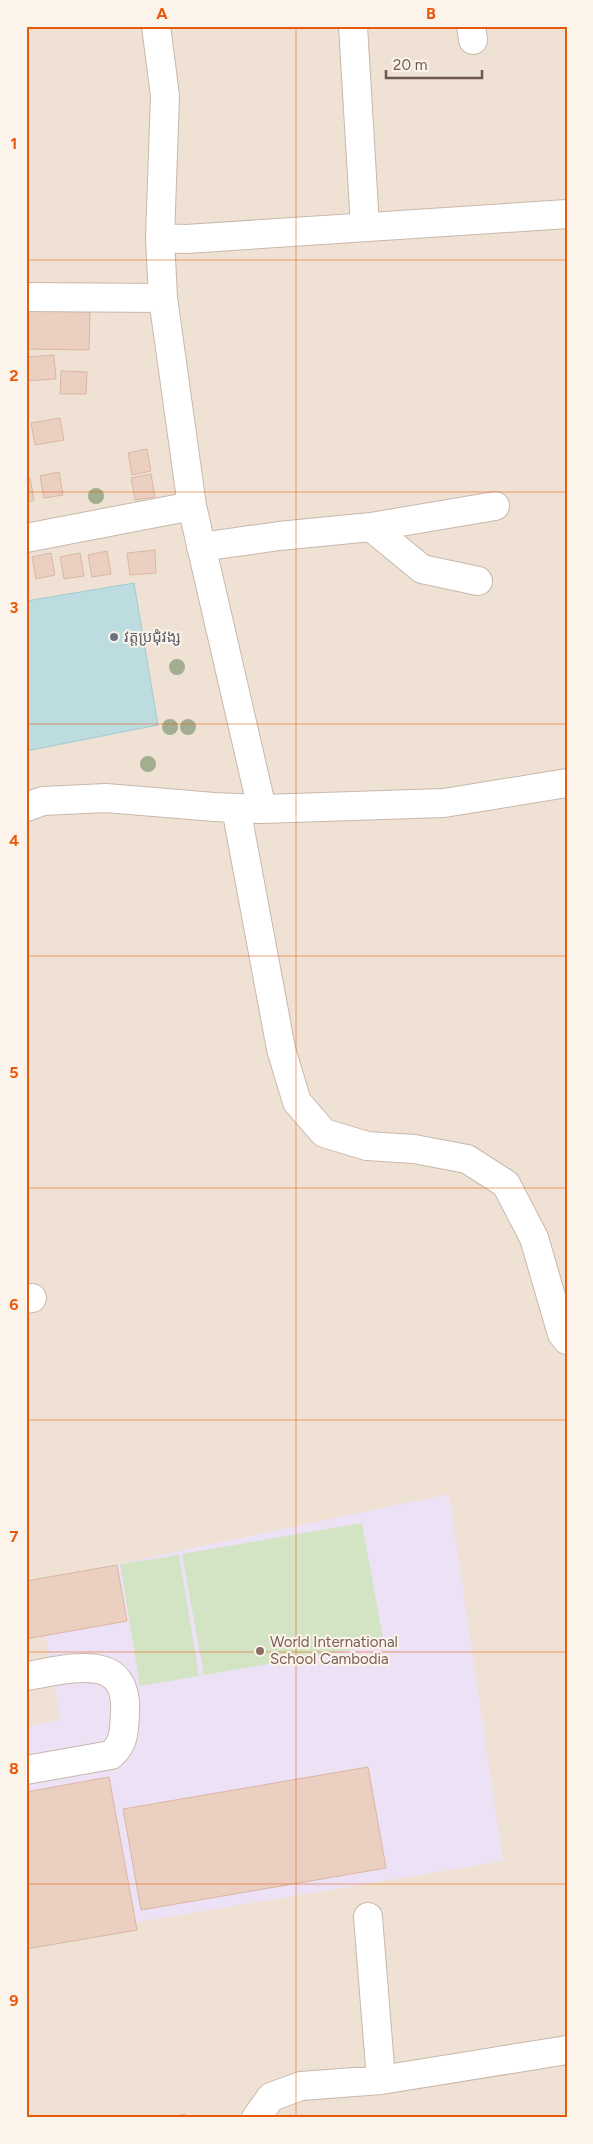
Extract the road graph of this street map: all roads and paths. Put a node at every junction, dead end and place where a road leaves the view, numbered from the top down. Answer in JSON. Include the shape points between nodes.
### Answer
{"nodes":[{"id":1,"x":156,"y":26,"type":"edge"},
{"id":2,"x":353,"y":26,"type":"edge"},
{"id":3,"x":567,"y":214,"type":"edge"},
{"id":4,"x":365,"y":226,"type":"junction"},
{"id":5,"x":160,"y":238,"type":"junction"},
{"id":6,"x":26,"y":297,"type":"edge"},
{"id":7,"x":163,"y":298,"type":"junction"},
{"id":8,"x":192,"y":506,"type":"junction"},
{"id":9,"x":495,"y":506,"type":"dead end"},
{"id":10,"x":370,"y":527,"type":"junction"},
{"id":11,"x":26,"y":538,"type":"edge"},
{"id":12,"x":202,"y":547,"type":"junction"},
{"id":13,"x":478,"y":581,"type":"dead end"},
{"id":14,"x":567,"y":783,"type":"edge"},
{"id":15,"x":26,"y":807,"type":"edge"},
{"id":16,"x":249,"y":808,"type":"junction"},
{"id":17,"x":567,"y":1340,"type":"edge"},
{"id":18,"x":26,"y":1676,"type":"edge"},
{"id":19,"x":26,"y":1770,"type":"edge"},
{"id":20,"x":368,"y":1917,"type":"dead end"},
{"id":21,"x":567,"y":2050,"type":"edge"},
{"id":22,"x":381,"y":2080,"type":"junction"},
{"id":23,"x":256,"y":2118,"type":"edge"}],
"edges":[{"from":1,"to":5,"type":"street","via":[[165,96]]},
{"from":2,"to":4,"type":"street"},
{"from":3,"to":4,"type":"street"},
{"from":4,"to":5,"type":"street"},
{"from":5,"to":7,"type":"street"},
{"from":6,"to":7,"type":"street"},
{"from":7,"to":8,"type":"street"},
{"from":8,"to":11,"type":"street"},
{"from":8,"to":12,"type":"street"},
{"from":9,"to":10,"type":"street"},
{"from":10,"to":12,"type":"street"},
{"from":10,"to":13,"type":"street","via":[[422,569]]},
{"from":12,"to":16,"type":"street"},
{"from":14,"to":16,"type":"street","via":[[444,803]]},
{"from":15,"to":16,"type":"street","via":[[43,801],[106,798]]},
{"from":16,"to":17,"type":"street","via":[[282,1049],[298,1102],[324,1134],[367,1146],[414,1149],[467,1159],[506,1184],[534,1238],[562,1334]]},
{"from":18,"to":19,"type":"street","via":[[73,1667],[110,1672],[121,1682],[126,1696],[124,1738],[111,1755]]},
{"from":20,"to":22,"type":"street"},
{"from":21,"to":22,"type":"street"},
{"from":22,"to":23,"type":"street","via":[[301,2086],[271,2096]]}]}
